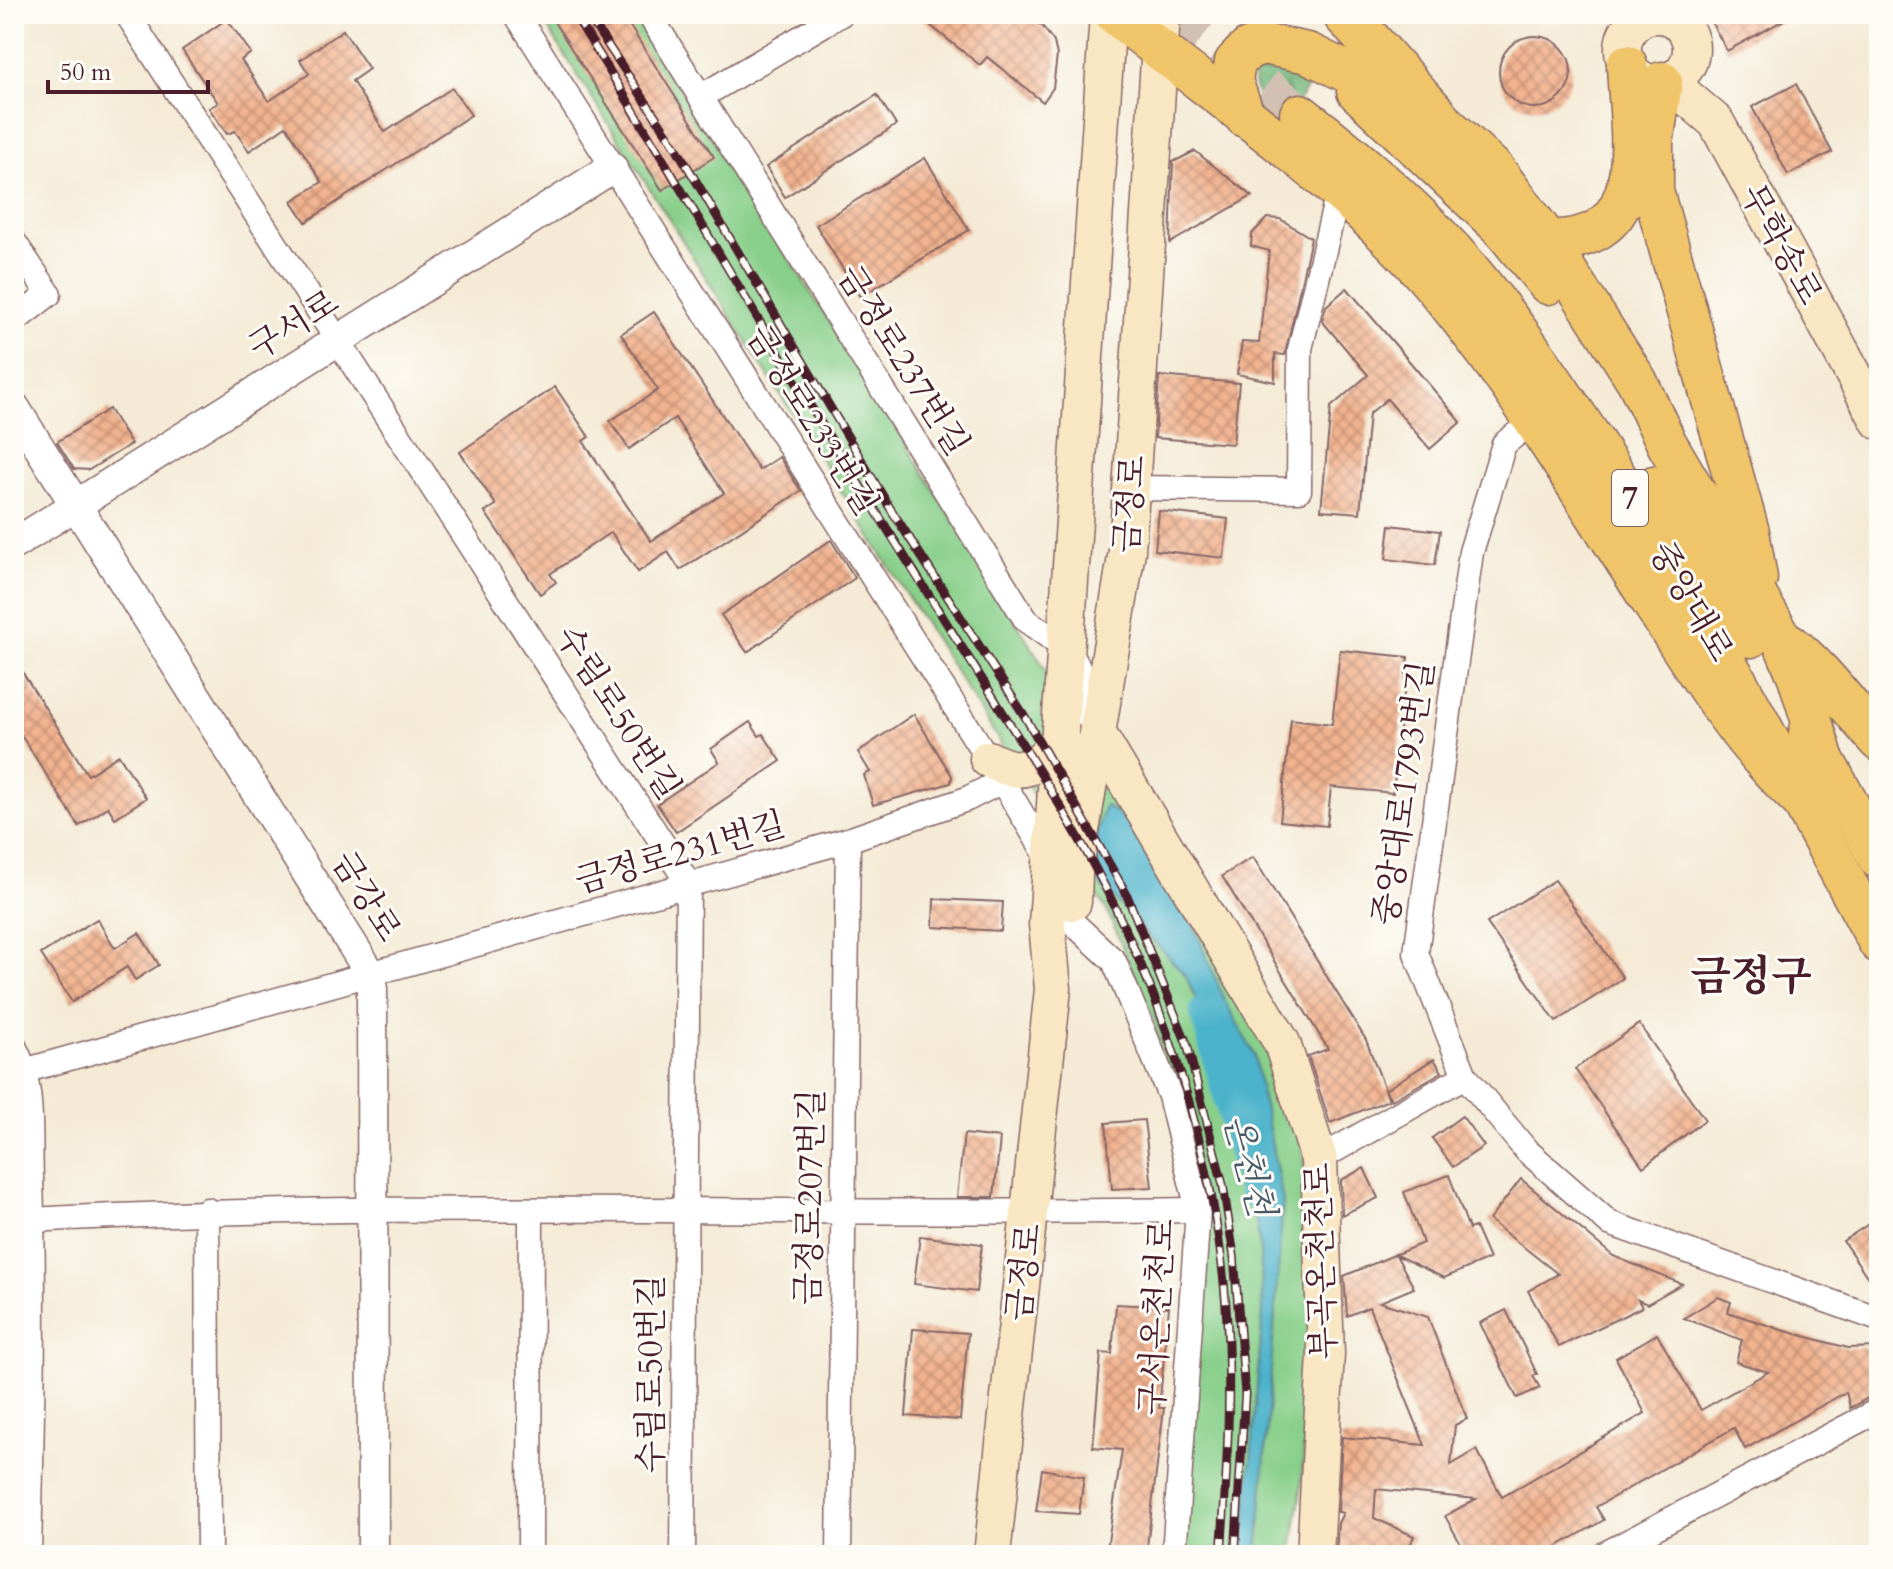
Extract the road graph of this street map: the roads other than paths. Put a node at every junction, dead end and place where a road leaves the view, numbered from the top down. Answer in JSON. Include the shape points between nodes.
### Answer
{"nodes":[{"id":1,"x":127,"y":14,"type":"edge"},
{"id":2,"x":516,"y":14,"type":"edge"},
{"id":3,"x":649,"y":14,"type":"edge"},
{"id":4,"x":841,"y":14,"type":"edge"},
{"id":5,"x":1108,"y":14,"type":"edge"},
{"id":6,"x":1115,"y":14,"type":"edge"},
{"id":7,"x":1259,"y":14,"type":"edge"},
{"id":8,"x":1345,"y":14,"type":"edge"},
{"id":9,"x":1658,"y":16,"type":"edge"},
{"id":10,"x":1161,"y":33,"type":"edge"},
{"id":11,"x":1308,"y":53,"type":"junction"},
{"id":12,"x":1662,"y":71,"type":"junction"},
{"id":13,"x":702,"y":96,"type":"junction"},
{"id":14,"x":1435,"y":115,"type":"junction"},
{"id":15,"x":1245,"y":117,"type":"junction"},
{"id":16,"x":612,"y":168,"type":"junction"},
{"id":17,"x":1338,"y":193,"type":"junction"},
{"id":18,"x":1546,"y":240,"type":"junction"},
{"id":19,"x":14,"y":242,"type":"edge"},
{"id":20,"x":14,"y":321,"type":"edge"},
{"id":21,"x":340,"y":339,"type":"junction"},
{"id":22,"x":14,"y":407,"type":"edge"},
{"id":23,"x":1533,"y":421,"type":"junction"},
{"id":24,"x":1879,"y":421,"type":"edge"},
{"id":25,"x":1667,"y":444,"type":"junction"},
{"id":26,"x":1131,"y":488,"type":"junction"},
{"id":27,"x":77,"y":504,"type":"junction"},
{"id":28,"x":14,"y":544,"type":"edge"},
{"id":29,"x":1761,"y":602,"type":"junction"},
{"id":30,"x":1781,"y":637,"type":"junction"},
{"id":31,"x":1066,"y":650,"type":"junction"},
{"id":32,"x":1061,"y":739,"type":"junction"},
{"id":33,"x":1097,"y":740,"type":"junction"},
{"id":34,"x":1879,"y":741,"type":"edge"},
{"id":35,"x":1822,"y":754,"type":"junction"},
{"id":36,"x":995,"y":770,"type":"junction"},
{"id":37,"x":1798,"y":797,"type":"junction"},
{"id":38,"x":1868,"y":810,"type":"edge"},
{"id":39,"x":848,"y":840,"type":"junction"},
{"id":40,"x":1823,"y":842,"type":"junction"},
{"id":41,"x":1060,"y":858,"type":"junction"},
{"id":42,"x":1879,"y":859,"type":"edge"},
{"id":43,"x":688,"y":883,"type":"junction"},
{"id":44,"x":1072,"y":922,"type":"junction"},
{"id":45,"x":1879,"y":943,"type":"edge"},
{"id":46,"x":372,"y":976,"type":"junction"},
{"id":47,"x":1053,"y":989,"type":"junction"},
{"id":48,"x":14,"y":1046,"type":"edge"},
{"id":49,"x":27,"y":1070,"type":"junction"},
{"id":50,"x":1465,"y":1076,"type":"junction"},
{"id":51,"x":1319,"y":1159,"type":"junction"},
{"id":52,"x":207,"y":1210,"type":"junction"},
{"id":53,"x":1198,"y":1210,"type":"junction"},
{"id":54,"x":373,"y":1211,"type":"junction"},
{"id":55,"x":531,"y":1211,"type":"junction"},
{"id":56,"x":686,"y":1212,"type":"junction"},
{"id":57,"x":843,"y":1212,"type":"junction"},
{"id":58,"x":1029,"y":1213,"type":"junction"},
{"id":59,"x":32,"y":1220,"type":"junction"},
{"id":60,"x":1879,"y":1319,"type":"edge"},
{"id":61,"x":24,"y":1363,"type":"edge"},
{"id":62,"x":1879,"y":1410,"type":"edge"},
{"id":63,"x":29,"y":1555,"type":"edge"},
{"id":64,"x":209,"y":1555,"type":"edge"},
{"id":65,"x":373,"y":1555,"type":"edge"},
{"id":66,"x":530,"y":1555,"type":"edge"},
{"id":67,"x":683,"y":1555,"type":"edge"},
{"id":68,"x":839,"y":1555,"type":"edge"},
{"id":69,"x":992,"y":1555,"type":"edge"},
{"id":70,"x":1174,"y":1555,"type":"edge"},
{"id":71,"x":1315,"y":1555,"type":"edge"},
{"id":72,"x":1603,"y":1555,"type":"edge"}],
"edges":[{"from":1,"to":21,"type":"street","name":"수림로50번길"},
{"from":2,"to":16,"type":"street","name":"금정로233번길"},
{"from":3,"to":13,"type":"street","name":"금정로237번길"},
{"from":4,"to":13,"type":"street"},
{"from":5,"to":31,"type":"main road","name":"금정로"},
{"from":6,"to":10,"type":"main road"},
{"from":7,"to":11,"type":"main road"},
{"from":8,"to":14,"type":"highway"},
{"from":9,"to":12,"type":"main road","name":"무학송로","via":[[1689,35]]},
{"from":9,"to":12,"type":"main road","via":[[1626,37],[1624,53]]},
{"from":10,"to":15,"type":"main road"},
{"from":10,"to":26,"type":"main road","name":"금정로"},
{"from":11,"to":14,"type":"main road"},
{"from":11,"to":15,"type":"main road","via":[[1272,44],[1244,52],[1232,75]]},
{"from":11,"to":25,"type":"main road","via":[[1373,104],[1501,227]]},
{"from":12,"to":18,"type":"main road","via":[[1623,202],[1612,220],[1593,235]]},
{"from":12,"to":24,"type":"main road","name":"무학송로","via":[[1716,122]]},
{"from":12,"to":29,"type":"main road","via":[[1653,191],[1749,532]]},
{"from":13,"to":31,"type":"street","name":"금정로237번길","via":[[1026,620]]},
{"from":14,"to":18,"type":"main road","via":[[1495,170]]},
{"from":15,"to":17,"type":"main road"},
{"from":16,"to":21,"type":"street","name":"구서로"},
{"from":16,"to":36,"type":"street","name":"금정로233번길"},
{"from":17,"to":23,"type":"main road","via":[[1428,280]]},
{"from":17,"to":26,"type":"street","via":[[1300,349],[1299,490]]},
{"from":18,"to":25,"type":"main road","via":[[1637,381]]},
{"from":19,"to":20,"type":"street","via":[[49,294]]},
{"from":21,"to":27,"type":"street","name":"구서로"},
{"from":21,"to":43,"type":"street","name":"수림로50번길"},
{"from":22,"to":27,"type":"street","name":"금강로"},
{"from":23,"to":37,"type":"main road","via":[[1724,711],[1761,763]]},
{"from":23,"to":50,"type":"street","name":"중앙대로1793번길","via":[[1504,444],[1471,552],[1416,953]]},
{"from":25,"to":29,"type":"main road"},
{"from":26,"to":33,"type":"main road","name":"금정로","via":[[1127,551]]},
{"from":27,"to":28,"type":"street","name":"구서로"},
{"from":27,"to":46,"type":"street","name":"금강로"},
{"from":29,"to":30,"type":"main road"},
{"from":30,"to":34,"type":"main road","via":[[1819,667]]},
{"from":30,"to":35,"type":"main road"},
{"from":31,"to":32,"type":"main road","name":"금정로"},
{"from":31,"to":33,"type":"street","name":"금정로237번길","via":[[1083,677],[1082,710]]},
{"from":32,"to":36,"type":"main road","via":[[1029,769]]},
{"from":32,"to":41,"type":"main road","name":"금정로"},
{"from":33,"to":41,"type":"main road","name":"금정로"},
{"from":33,"to":51,"type":"main road","name":"부곡온천천로","via":[[1282,1043]]},
{"from":35,"to":37,"type":"main road","name":"중앙대로","number":"7","via":[[1577,369],[1482,249],[1369,138],[1308,105],[1468,268],[1559,390],[1654,535]]},
{"from":35,"to":38,"type":"main road","name":"중앙대로","number":"7"},
{"from":36,"to":39,"type":"street","name":"금정로231번길","via":[[967,799]]},
{"from":36,"to":41,"type":"street","name":"금정로233번길"},
{"from":37,"to":40,"type":"main road","name":"중앙대로","number":"7"},
{"from":38,"to":40,"type":"street"},
{"from":38,"to":42,"type":"main road","name":"중앙대로","number":"7"},
{"from":39,"to":43,"type":"street","name":"금정로231번길"},
{"from":39,"to":57,"type":"street","name":"금정로207번길"},
{"from":40,"to":45,"type":"main road","name":"중앙대로","number":"7"},
{"from":41,"to":44,"type":"main road","name":"금정로"},
{"from":41,"to":47,"type":"main road","name":"금정로","via":[[1047,924]]},
{"from":43,"to":46,"type":"street","name":"금정로231번길"},
{"from":43,"to":56,"type":"street","name":"수림로50번길"},
{"from":44,"to":47,"type":"main road","name":"금정로"},
{"from":44,"to":53,"type":"street","name":"구서온천천로","via":[[1114,961],[1153,1047]]},
{"from":46,"to":49,"type":"street","name":"금정로231번길"},
{"from":46,"to":54,"type":"street","name":"금강로"},
{"from":47,"to":58,"type":"main road","name":"금정로"},
{"from":48,"to":49,"type":"street"},
{"from":49,"to":59,"type":"street"},
{"from":50,"to":51,"type":"street"},
{"from":50,"to":60,"type":"street","name":"중앙대로1793번길","via":[[1526,1150],[1609,1223]]},
{"from":51,"to":71,"type":"main road","name":"부곡온천천로","via":[[1326,1354]]},
{"from":52,"to":54,"type":"street"},
{"from":52,"to":59,"type":"street"},
{"from":52,"to":64,"type":"street"},
{"from":53,"to":58,"type":"street"},
{"from":53,"to":70,"type":"street","name":"구서온천천로"},
{"from":54,"to":55,"type":"street"},
{"from":54,"to":65,"type":"street","name":"금강로"},
{"from":55,"to":56,"type":"street"},
{"from":55,"to":66,"type":"street"},
{"from":56,"to":57,"type":"street"},
{"from":56,"to":67,"type":"street","name":"수림로50번길"},
{"from":57,"to":58,"type":"street"},
{"from":57,"to":68,"type":"street","name":"금정로207번길"},
{"from":58,"to":69,"type":"main road","name":"금정로"},
{"from":59,"to":61,"type":"street"},
{"from":61,"to":63,"type":"street"},
{"from":62,"to":72,"type":"street"}]}
